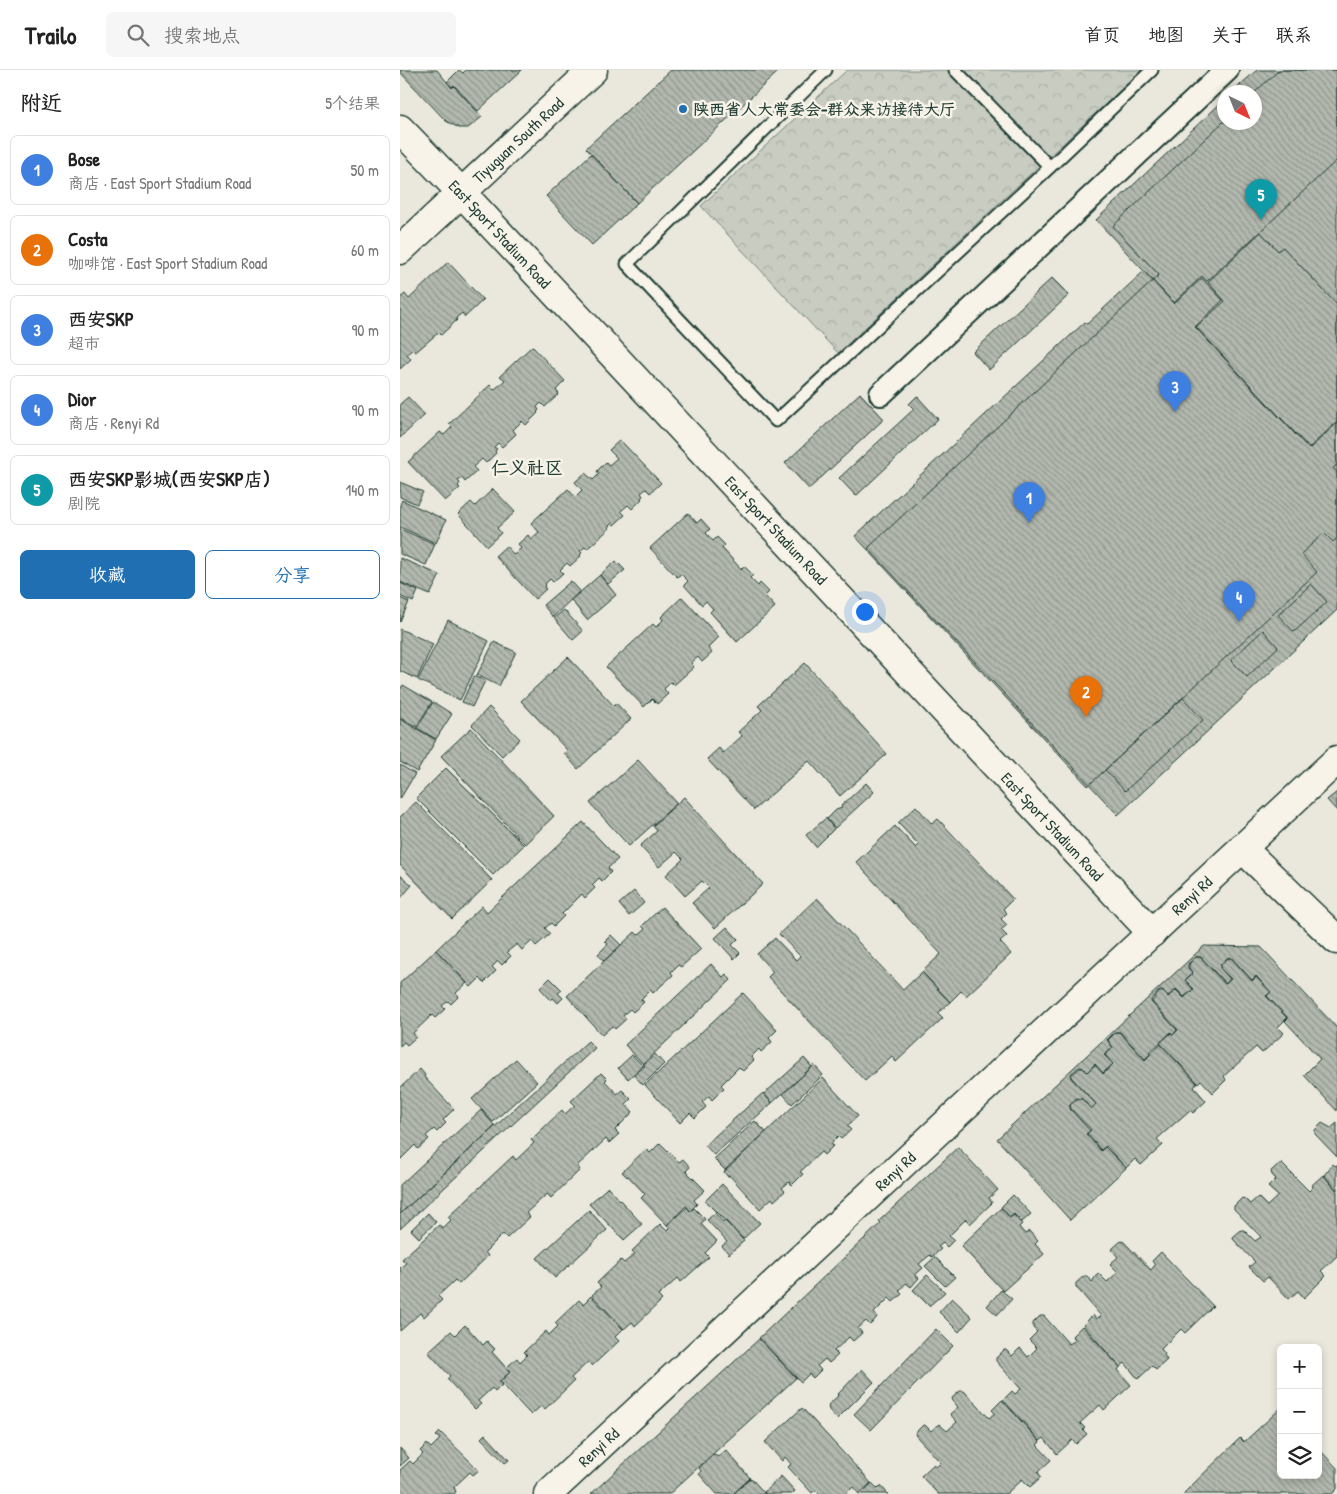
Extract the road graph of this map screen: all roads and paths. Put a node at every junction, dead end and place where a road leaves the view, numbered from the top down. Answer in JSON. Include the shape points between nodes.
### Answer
{"nodes":[{"id":1,"x":593,"y":70,"type":"edge"},
{"id":2,"x":826,"y":70,"type":"edge"},
{"id":3,"x":955,"y":70,"type":"edge"},
{"id":4,"x":1152,"y":70,"type":"edge"},
{"id":5,"x":1227,"y":70,"type":"edge"},
{"id":6,"x":400,"y":129,"type":"edge"},
{"id":7,"x":1050,"y":167,"type":"junction"},
{"id":8,"x":461,"y":192,"type":"junction"},
{"id":9,"x":400,"y":250,"type":"edge"},
{"id":10,"x":881,"y":394,"type":"dead end"},
{"id":11,"x":1337,"y":760,"type":"edge"},
{"id":12,"x":1242,"y":848,"type":"junction"},
{"id":13,"x":1152,"y":933,"type":"junction"},
{"id":14,"x":1337,"y":940,"type":"edge"},
{"id":15,"x":548,"y":1494,"type":"edge"}],
"edges":[{"from":1,"to":8,"type":"street","name":"Tiyuguan South Road"},
{"from":2,"to":7,"type":"lane","via":[[627,264],[776,420]]},
{"from":3,"to":7,"type":"lane"},
{"from":4,"to":7,"type":"lane"},
{"from":5,"to":10,"type":"street"},
{"from":6,"to":8,"type":"street","name":"East Sport Stadium Road"},
{"from":8,"to":9,"type":"street","name":"Tiyuguan South Road"},
{"from":8,"to":13,"type":"street","name":"East Sport Stadium Road"},
{"from":11,"to":12,"type":"street","name":"Renyi Rd"},
{"from":12,"to":13,"type":"street","name":"Renyi Rd"},
{"from":12,"to":14,"type":"street"},
{"from":13,"to":15,"type":"street","name":"Renyi Rd"}]}
